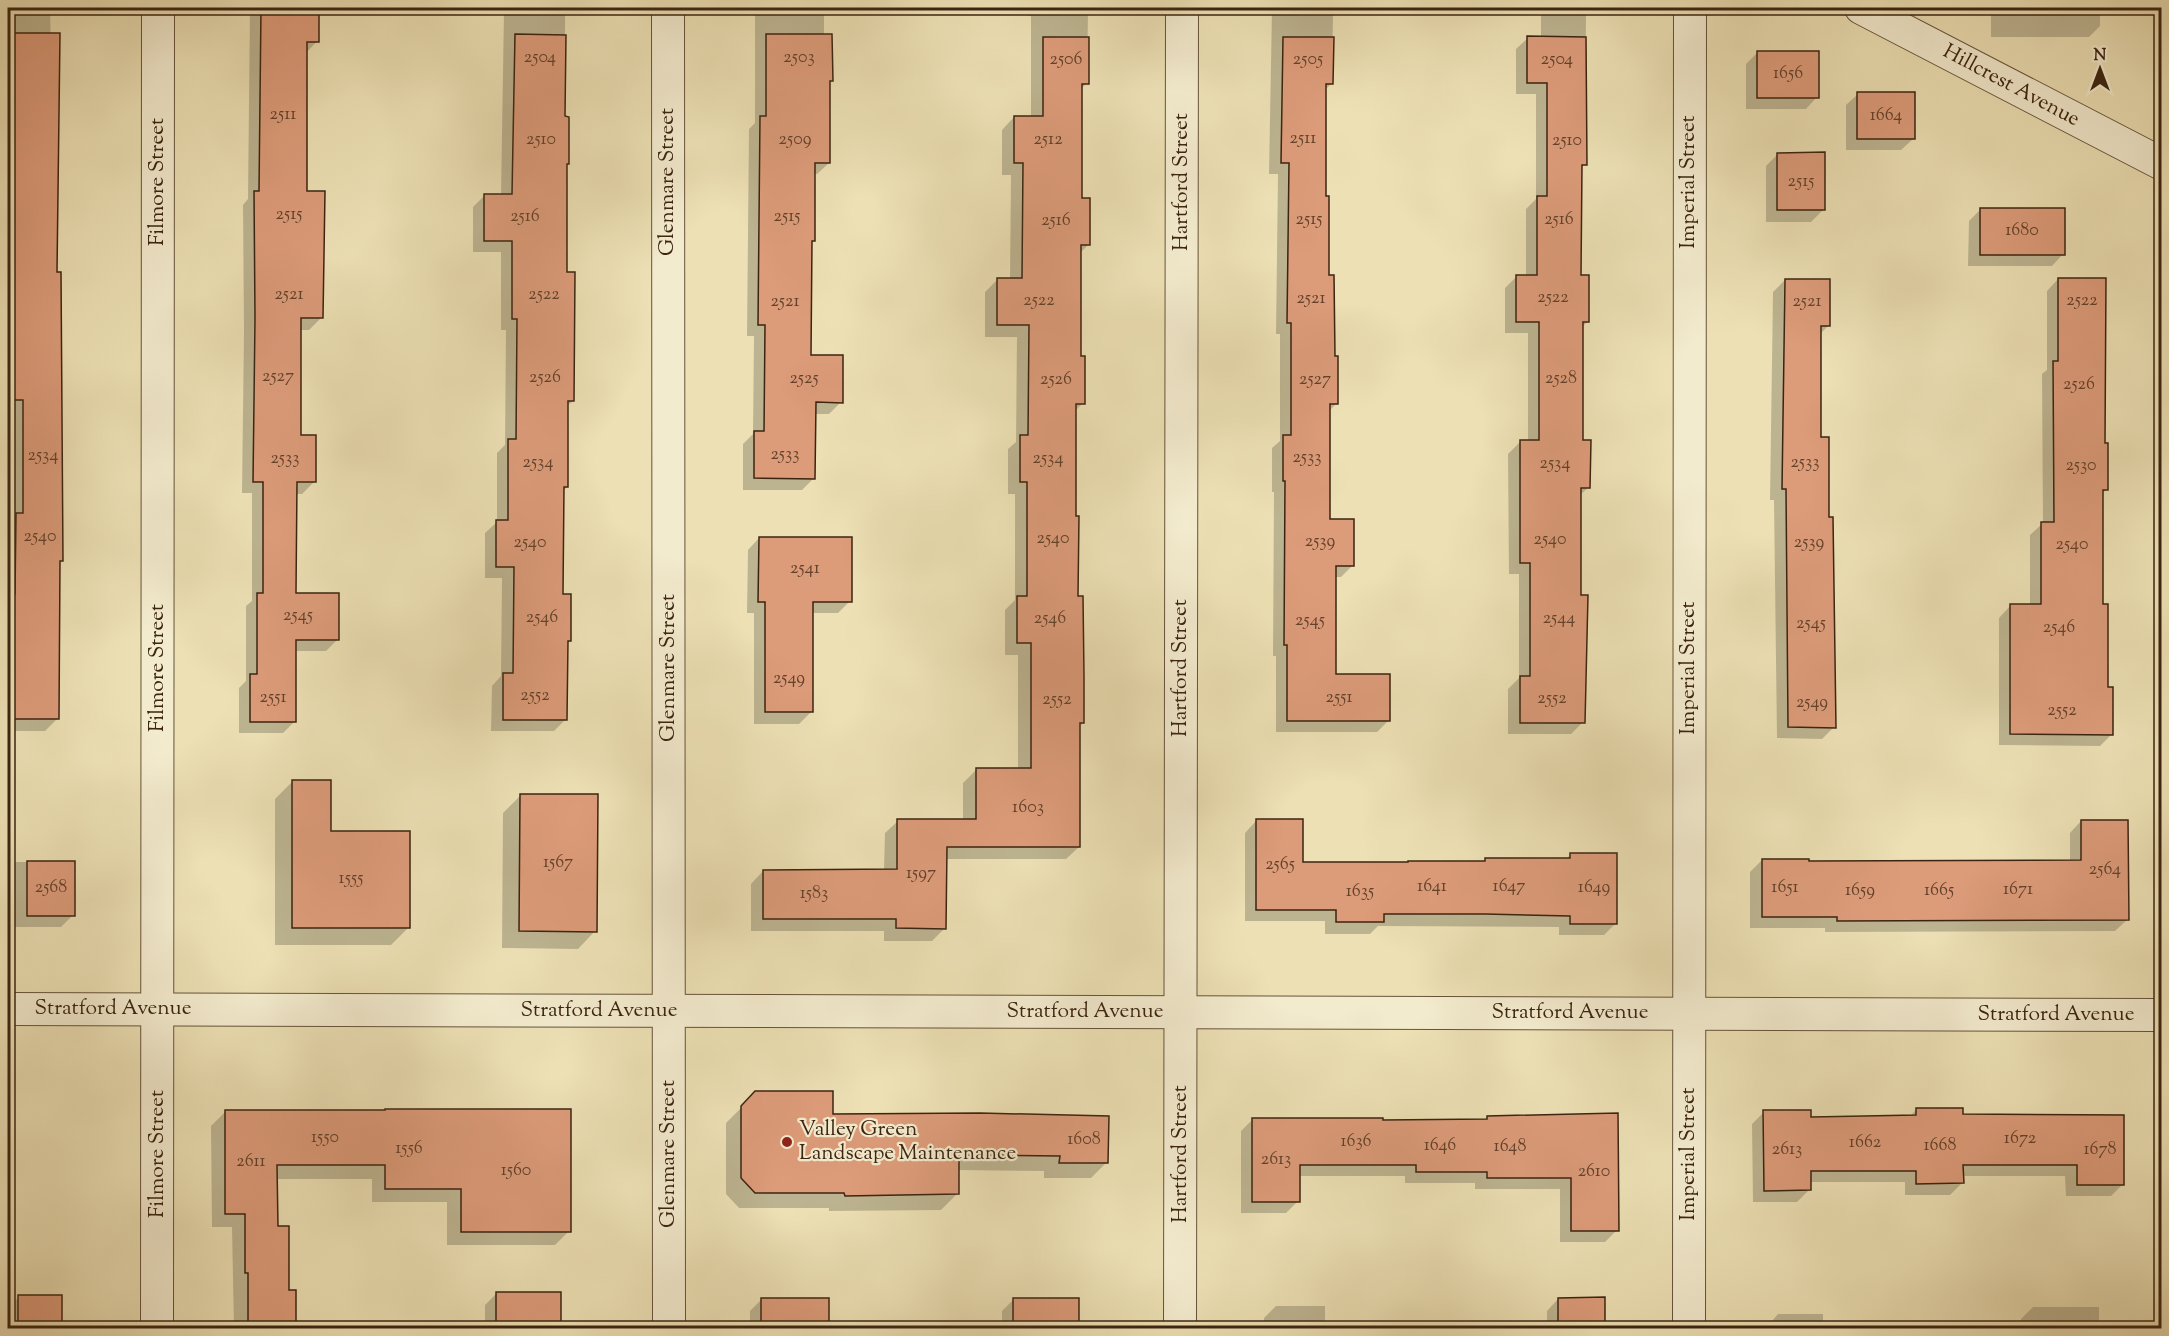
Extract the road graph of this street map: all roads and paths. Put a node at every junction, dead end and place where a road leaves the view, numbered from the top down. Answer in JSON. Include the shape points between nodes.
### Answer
{"nodes":[{"id":1,"x":158,"y":8,"type":"edge"},
{"id":2,"x":668,"y":8,"type":"edge"},
{"id":3,"x":1182,"y":8,"type":"edge"},
{"id":4,"x":1690,"y":8,"type":"edge"},
{"id":5,"x":1861,"y":8,"type":"edge"},
{"id":6,"x":2162,"y":164,"type":"edge"},
{"id":7,"x":8,"y":1009,"type":"edge"},
{"id":8,"x":158,"y":1010,"type":"junction"},
{"id":9,"x":669,"y":1011,"type":"junction"},
{"id":10,"x":1181,"y":1012,"type":"junction"},
{"id":11,"x":1689,"y":1014,"type":"junction"},
{"id":12,"x":2162,"y":1015,"type":"edge"},
{"id":13,"x":158,"y":1329,"type":"edge"},
{"id":14,"x":669,"y":1329,"type":"edge"},
{"id":15,"x":1180,"y":1329,"type":"edge"},
{"id":16,"x":1689,"y":1329,"type":"edge"}],
"edges":[{"from":1,"to":8,"type":"street","name":"Filmore Street"},
{"from":2,"to":9,"type":"street","name":"Glenmare Street"},
{"from":3,"to":10,"type":"street","name":"Hartford Street"},
{"from":4,"to":11,"type":"street","name":"Imperial Street"},
{"from":5,"to":6,"type":"street","name":"Hillcrest Avenue"},
{"from":7,"to":8,"type":"street","name":"Stratford Avenue"},
{"from":8,"to":9,"type":"street","name":"Stratford Avenue"},
{"from":8,"to":13,"type":"street","name":"Filmore Street"},
{"from":9,"to":10,"type":"street","name":"Stratford Avenue"},
{"from":9,"to":14,"type":"street","name":"Glenmare Street"},
{"from":10,"to":11,"type":"street","name":"Stratford Avenue"},
{"from":10,"to":15,"type":"street","name":"Hartford Street"},
{"from":11,"to":12,"type":"street","name":"Stratford Avenue"},
{"from":11,"to":16,"type":"street","name":"Imperial Street"}]}
